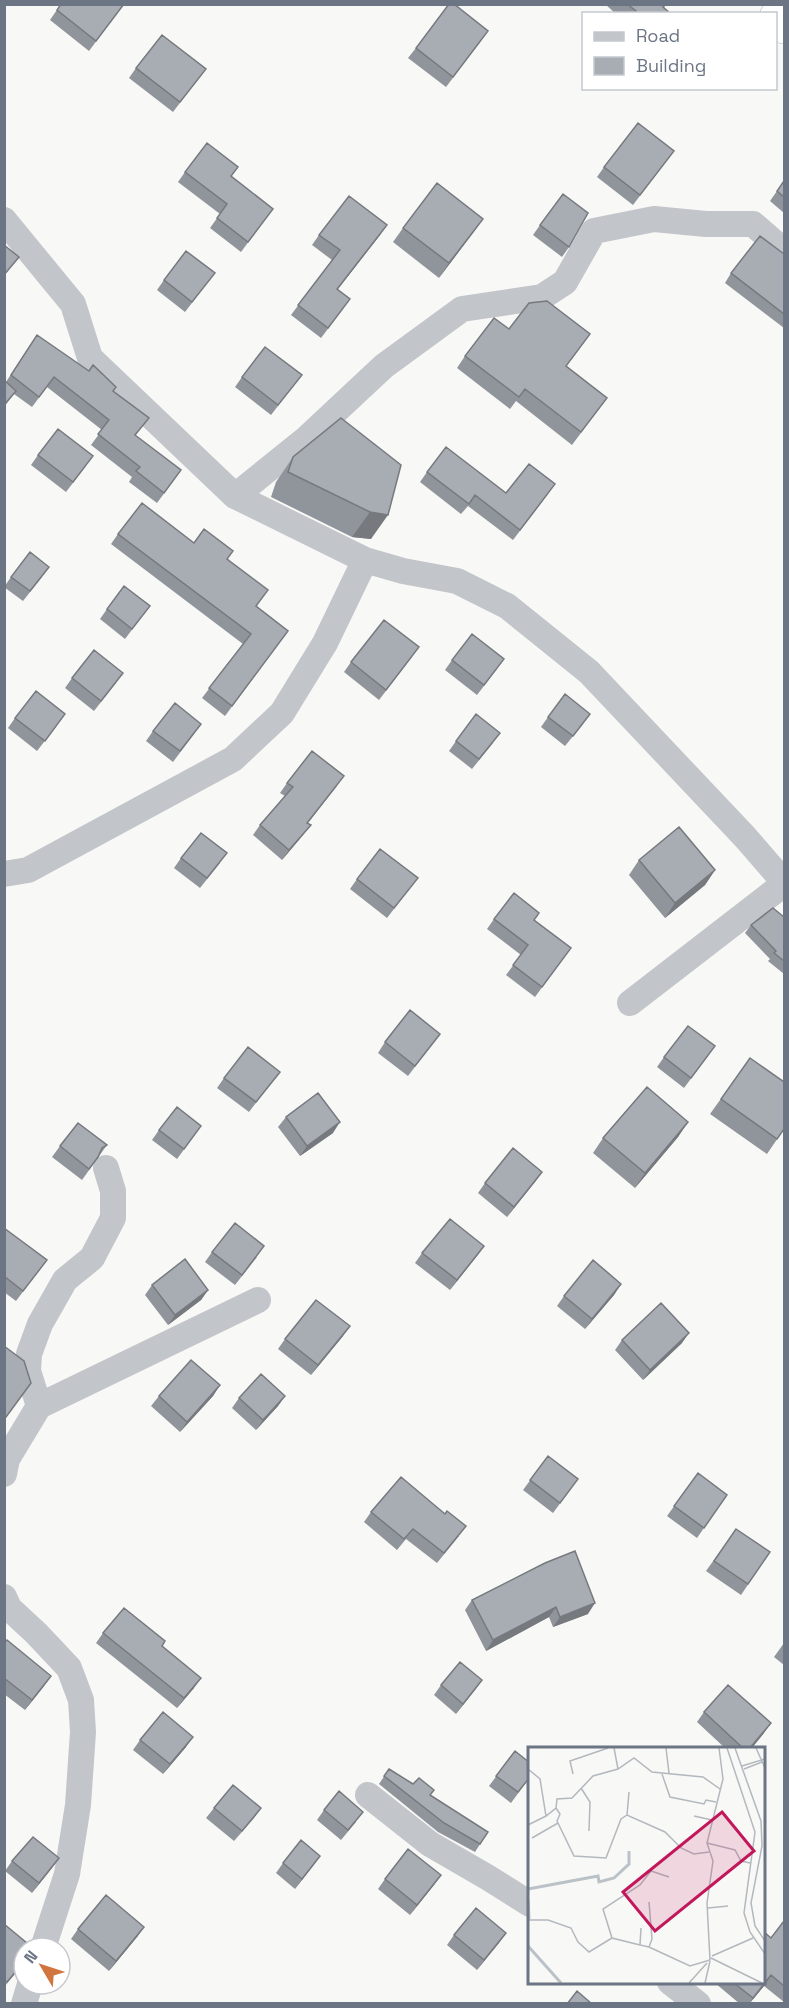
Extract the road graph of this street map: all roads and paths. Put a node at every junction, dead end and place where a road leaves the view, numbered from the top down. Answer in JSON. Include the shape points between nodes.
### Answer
{"nodes":[{"id":1,"x":4,"y":220,"type":"edge"},
{"id":2,"x":784,"y":251,"type":"edge"},
{"id":3,"x":234,"y":496,"type":"junction"},
{"id":4,"x":365,"y":560,"type":"junction"},
{"id":5,"x":4,"y":874,"type":"edge"},
{"id":6,"x":784,"y":883,"type":"edge"},
{"id":7,"x":630,"y":1003,"type":"dead end"},
{"id":8,"x":106,"y":1168,"type":"dead end"},
{"id":9,"x":258,"y":1300,"type":"dead end"},
{"id":10,"x":39,"y":1406,"type":"junction"},
{"id":11,"x":4,"y":1474,"type":"edge"},
{"id":12,"x":4,"y":1597,"type":"edge"},
{"id":13,"x":368,"y":1795,"type":"dead end"},
{"id":14,"x":528,"y":1903,"type":"edge"},
{"id":15,"x":47,"y":1936,"type":"edge"},
{"id":16,"x":671,"y":1984,"type":"edge"},
{"id":17,"x":698,"y":2004,"type":"edge"}],
"edges":[{"from":1,"to":3,"type":"street","via":[[73,304],[90,358]]},
{"from":2,"to":3,"type":"street","via":[[753,224],[654,219],[594,231],[566,282],[542,297],[462,309],[384,366],[308,438]]},
{"from":3,"to":4,"type":"street"},
{"from":4,"to":5,"type":"street","via":[[325,643],[282,713],[233,759],[28,870]]},
{"from":4,"to":6,"type":"street","via":[[457,581],[507,606],[589,672]]},
{"from":6,"to":7,"type":"street"},
{"from":8,"to":10,"type":"street","via":[[113,1191],[113,1218],[92,1258],[65,1280],[40,1324],[29,1354],[28,1371]]},
{"from":9,"to":10,"type":"street"},
{"from":10,"to":11,"type":"street","via":[[7,1459]]},
{"from":12,"to":15,"type":"street","via":[[9,1608],[69,1668],[81,1700],[78,1805],[68,1874]]},
{"from":13,"to":14,"type":"street","via":[[430,1844]]},
{"from":16,"to":17,"type":"street"}]}
